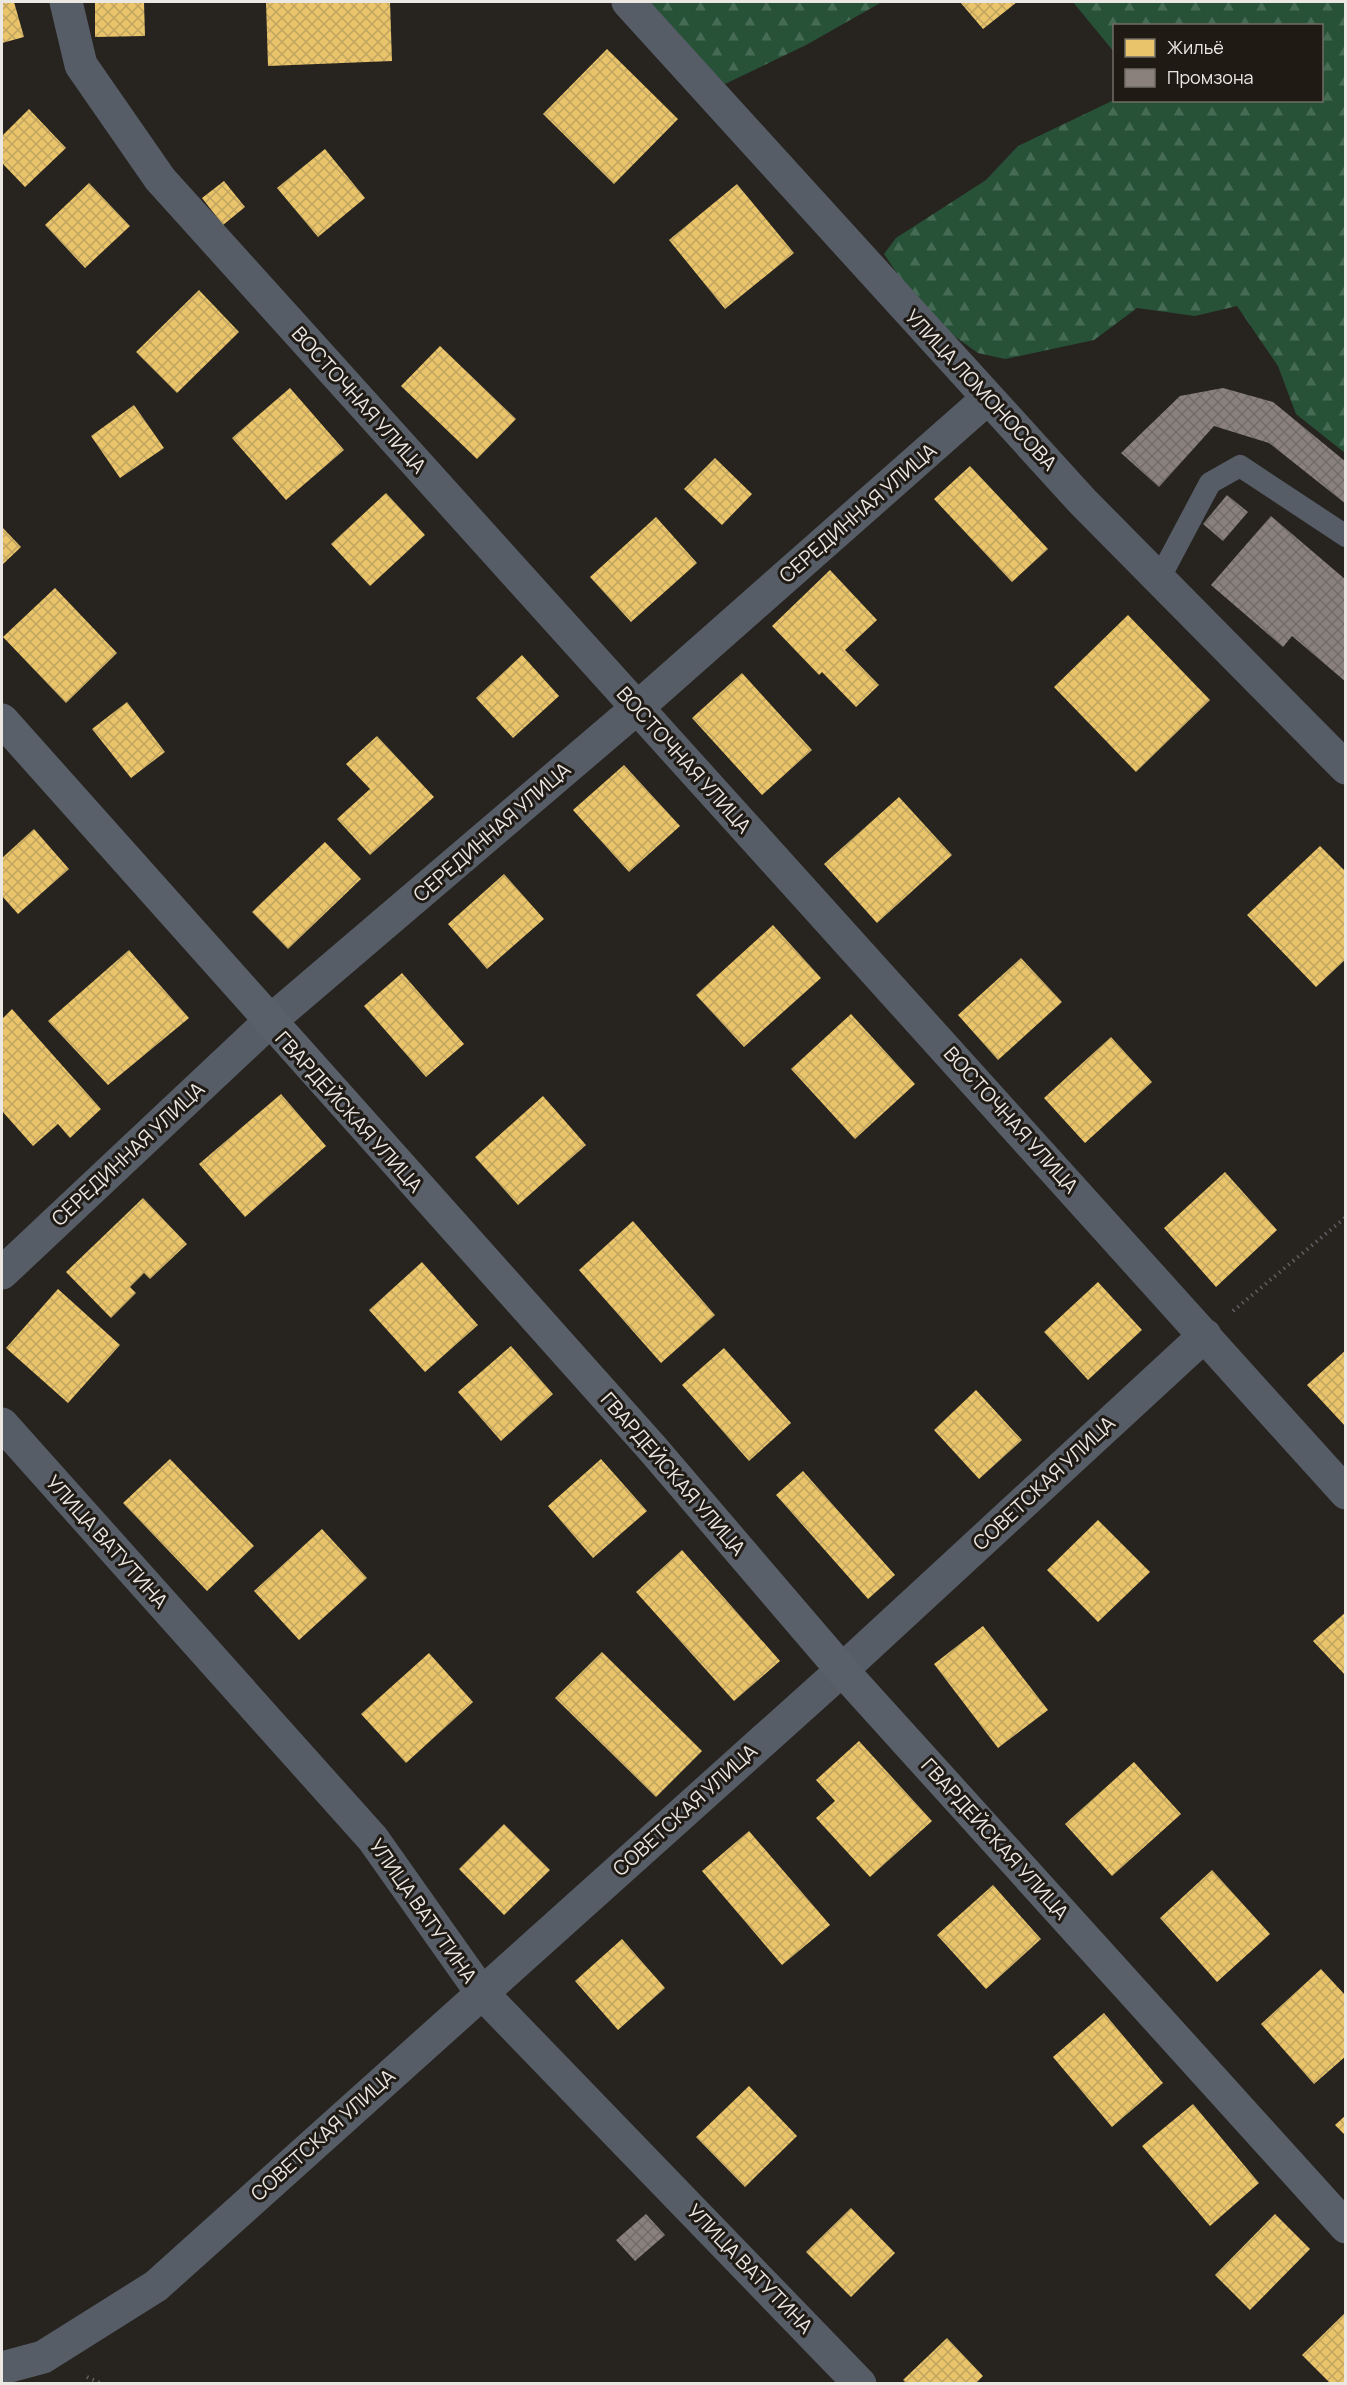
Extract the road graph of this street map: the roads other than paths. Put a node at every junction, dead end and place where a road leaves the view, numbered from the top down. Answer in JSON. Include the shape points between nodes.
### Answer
{"nodes":[{"id":1,"x":66,"y":2,"type":"edge"},
{"id":2,"x":628,"y":2,"type":"edge"},
{"id":3,"x":988,"y":398,"type":"junction"},
{"id":4,"x":1346,"y":536,"type":"edge"},
{"id":5,"x":1159,"y":579,"type":"junction"},
{"id":6,"x":637,"y":708,"type":"junction"},
{"id":7,"x":2,"y":720,"type":"edge"},
{"id":8,"x":1346,"y":768,"type":"edge"},
{"id":9,"x":269,"y":1022,"type":"junction"},
{"id":10,"x":2,"y":1273,"type":"edge"},
{"id":11,"x":1205,"y":1335,"type":"junction"},
{"id":12,"x":2,"y":1424,"type":"edge"},
{"id":13,"x":1346,"y":1493,"type":"edge"},
{"id":14,"x":842,"y":1670,"type":"junction"},
{"id":15,"x":481,"y":1992,"type":"junction"},
{"id":16,"x":1346,"y":2227,"type":"edge"},
{"id":17,"x":2,"y":2367,"type":"edge"},
{"id":18,"x":860,"y":2384,"type":"edge"}],
"edges":[{"from":1,"to":6,"type":"street","name":"ВОСТОЧНАЯ УЛИЦА","via":[[81,64],[160,180]]},
{"from":2,"to":3,"type":"street","name":"УЛИЦА ЛОМОНОСОВА"},
{"from":3,"to":5,"type":"street","name":"УЛИЦА ЛОМОНОСОВА"},
{"from":3,"to":6,"type":"street","name":"СЕРЕДИННАЯ УЛИЦА"},
{"from":4,"to":5,"type":"lane","via":[[1240,465],[1210,483]]},
{"from":5,"to":8,"type":"street","name":"УЛИЦА ЛОМОНОСОВА"},
{"from":6,"to":9,"type":"street","name":"СЕРЕДИННАЯ УЛИЦА"},
{"from":6,"to":11,"type":"street","name":"ВОСТОЧНАЯ УЛИЦА"},
{"from":7,"to":9,"type":"street","name":"ГВАРДЕЙСКАЯ УЛИЦА"},
{"from":9,"to":10,"type":"street","name":"СЕРЕДИННАЯ УЛИЦА"},
{"from":9,"to":14,"type":"street","name":"ГВАРДЕЙСКАЯ УЛИЦА","via":[[652,1448]]},
{"from":11,"to":13,"type":"street","name":"ВОСТОЧНАЯ УЛИЦА"},
{"from":11,"to":14,"type":"street","name":"СОВЕТСКАЯ УЛИЦА"},
{"from":12,"to":15,"type":"street","name":"УЛИЦА ВАТУТИНА","via":[[373,1839]]},
{"from":14,"to":15,"type":"street","name":"СОВЕТСКАЯ УЛИЦА"},
{"from":14,"to":16,"type":"street","name":"ГВАРДЕЙСКАЯ УЛИЦА"},
{"from":15,"to":17,"type":"street","name":"СОВЕТСКАЯ УЛИЦА","via":[[156,2286],[43,2357]]},
{"from":15,"to":18,"type":"street","name":"УЛИЦА ВАТУТИНА"}]}
